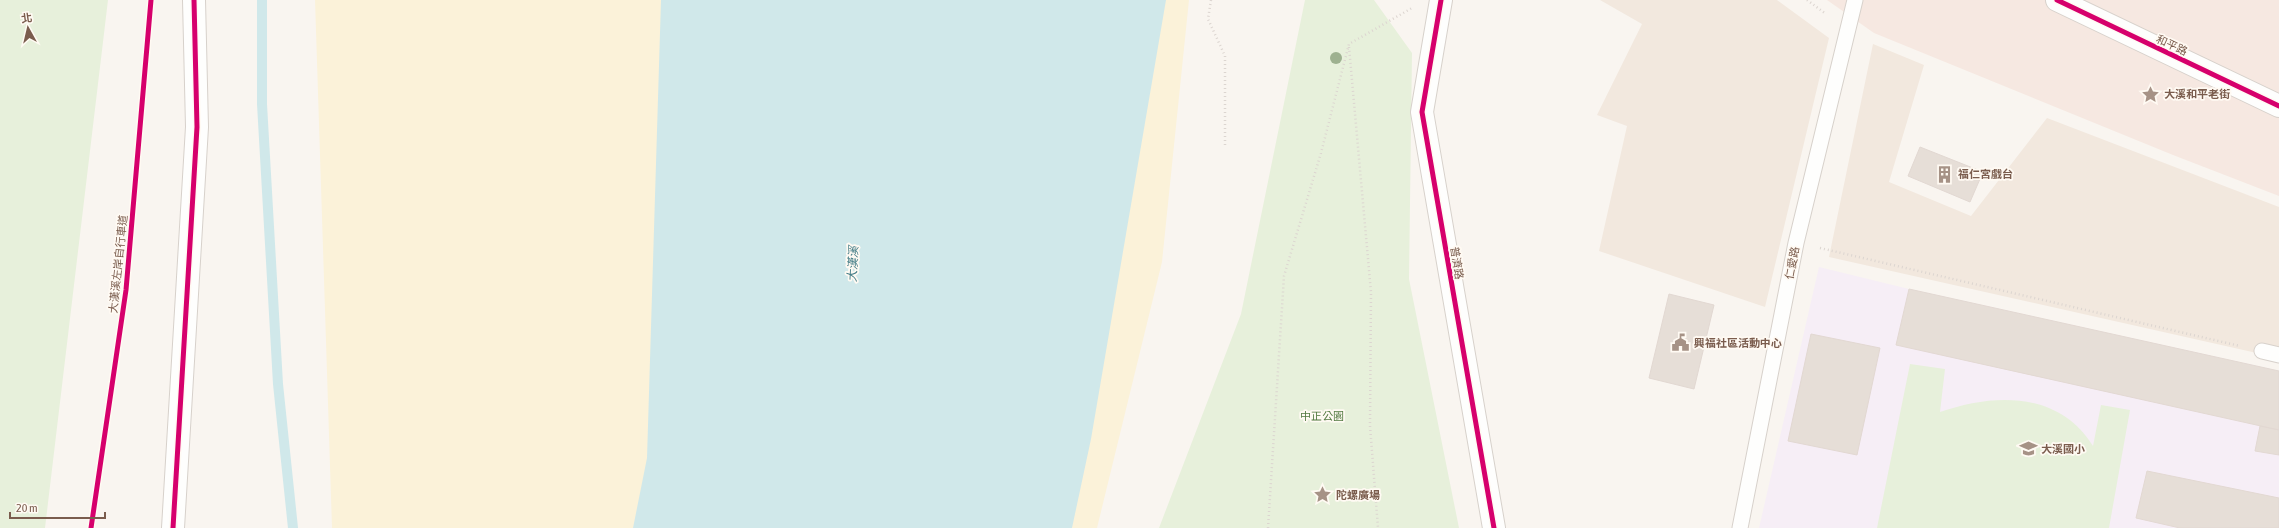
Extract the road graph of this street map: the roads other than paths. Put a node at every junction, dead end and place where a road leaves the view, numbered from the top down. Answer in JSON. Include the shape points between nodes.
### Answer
{"nodes":[{"id":1,"x":194,"y":0,"type":"edge"},
{"id":2,"x":1441,"y":0,"type":"edge"},
{"id":3,"x":1855,"y":0,"type":"edge"},
{"id":4,"x":2057,"y":0,"type":"edge"},
{"id":5,"x":2279,"y":106,"type":"edge"},
{"id":6,"x":2262,"y":351,"type":"road end"},
{"id":7,"x":2279,"y":355,"type":"edge"},
{"id":8,"x":173,"y":528,"type":"edge"},
{"id":9,"x":1494,"y":528,"type":"edge"},
{"id":10,"x":1740,"y":528,"type":"edge"}],
"edges":[{"from":1,"to":8,"type":"street","via":[[197,127]]},
{"from":2,"to":9,"type":"street","name":"普濟路","via":[[1422,112]]},
{"from":3,"to":10,"type":"lane","name":"仁愛路","via":[[1796,243]]},
{"from":4,"to":5,"type":"street","name":"和平路"},
{"from":6,"to":7,"type":"lane"}]}
